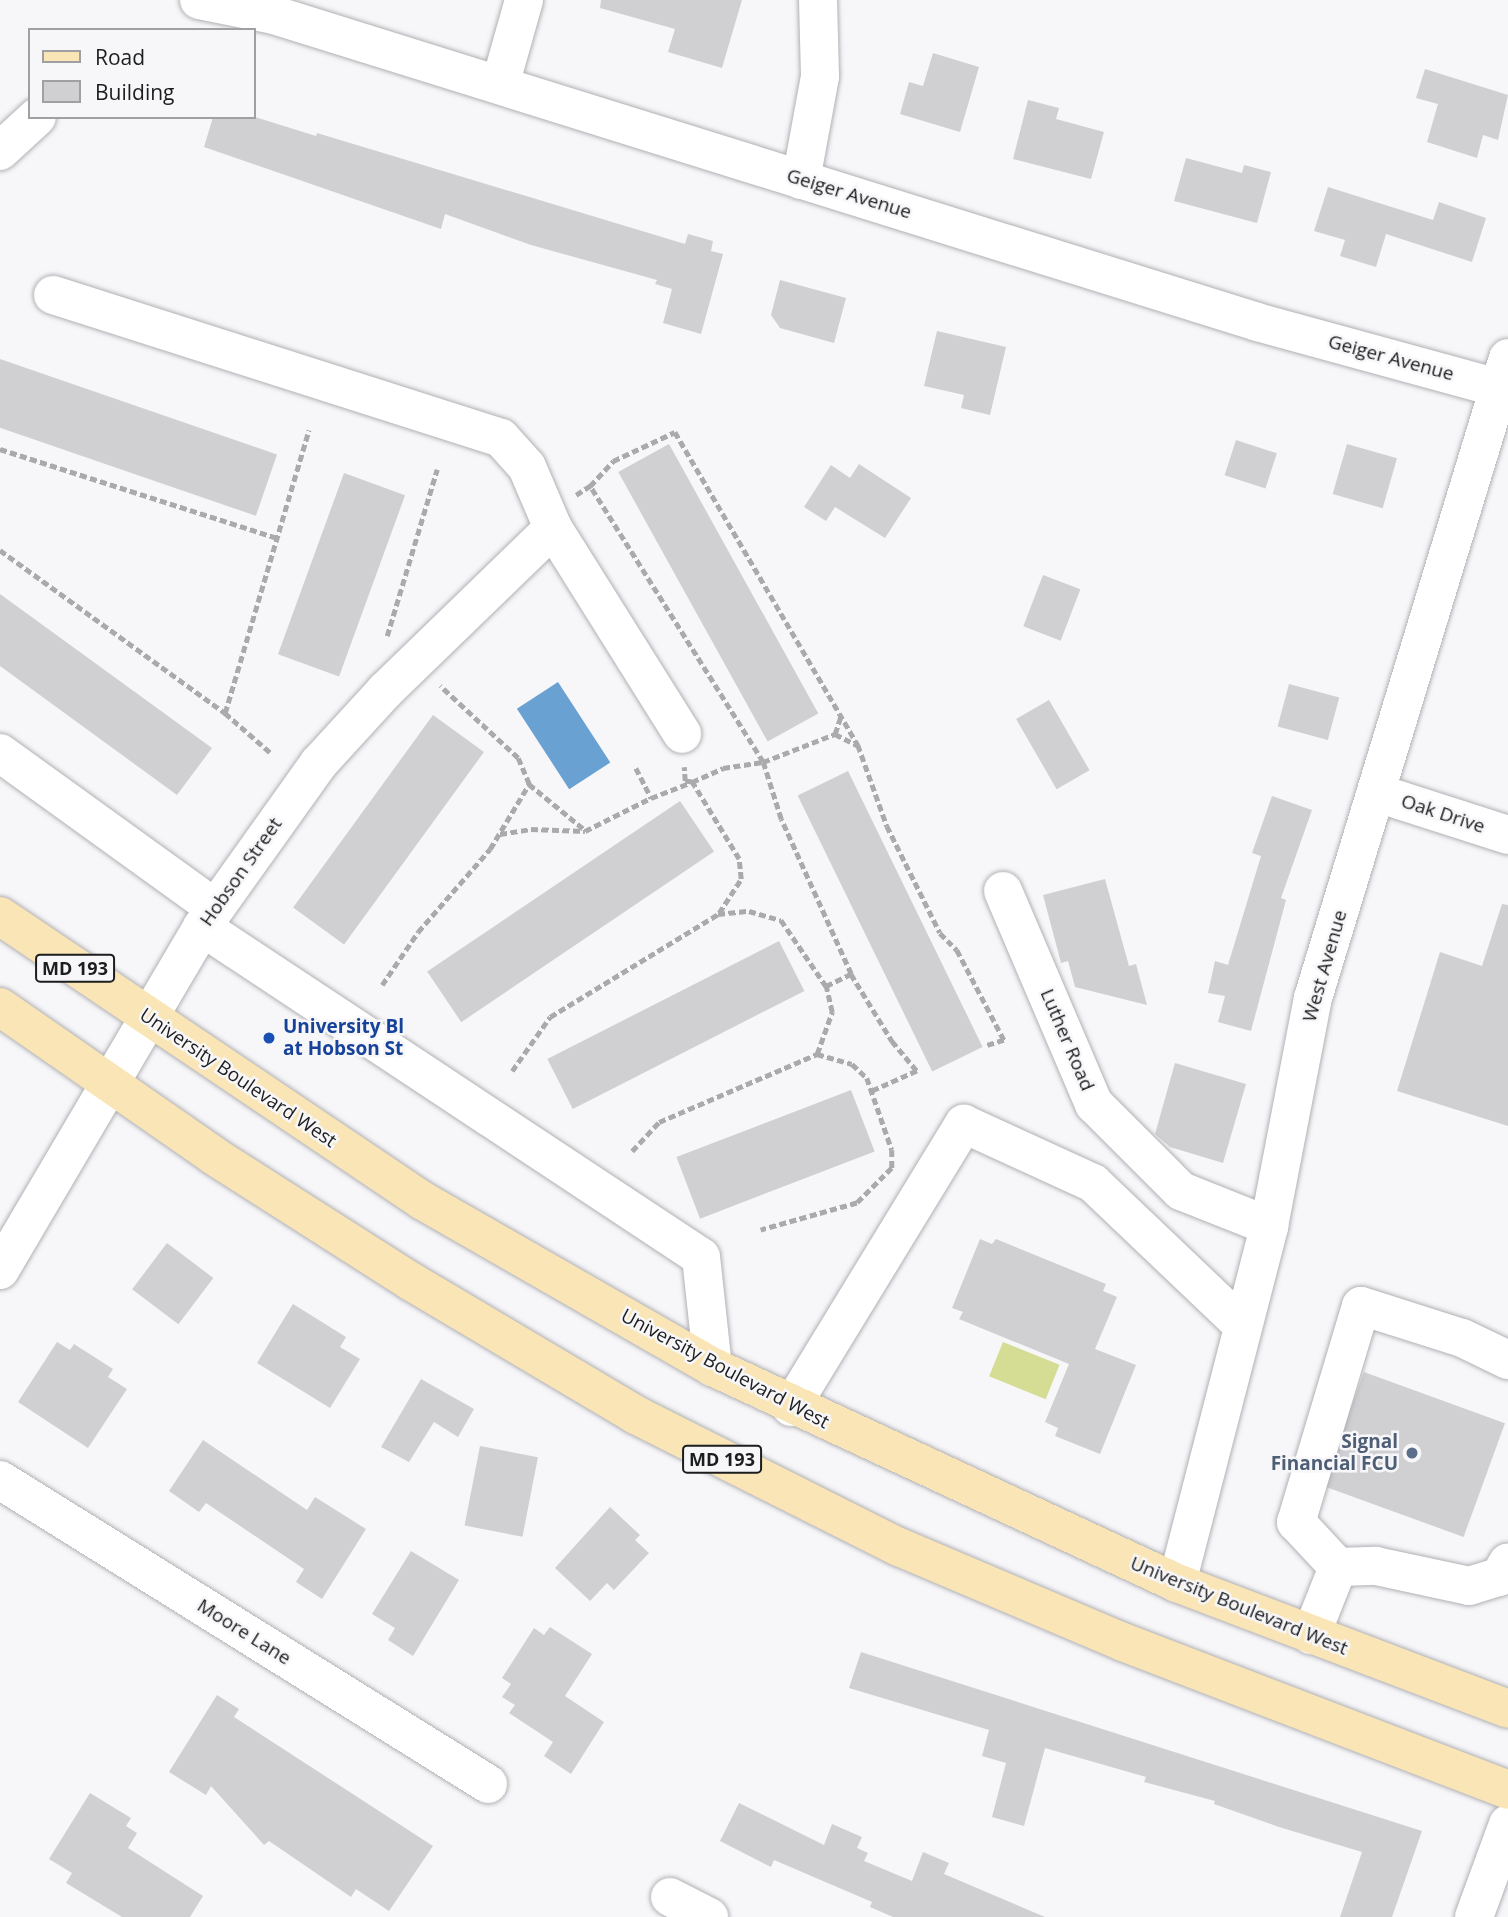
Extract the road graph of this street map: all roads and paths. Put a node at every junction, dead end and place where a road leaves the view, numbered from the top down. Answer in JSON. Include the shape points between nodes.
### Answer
{"nodes":[{"id":1,"x":199,"y":0,"type":"edge"},
{"id":2,"x":524,"y":0,"type":"edge"},
{"id":3,"x":818,"y":0,"type":"edge"},
{"id":4,"x":500,"y":85,"type":"junction"},
{"id":5,"x":35,"y":119,"type":"edge"},
{"id":6,"x":0,"y":151,"type":"edge"},
{"id":7,"x":801,"y":180,"type":"junction"},
{"id":8,"x":53,"y":295,"type":"dead end"},
{"id":9,"x":1504,"y":373,"type":"edge"},
{"id":10,"x":309,"y":430,"type":"dead end"},
{"id":11,"x":0,"y":449,"type":"edge"},
{"id":12,"x":437,"y":469,"type":"dead end"},
{"id":13,"x":553,"y":528,"type":"junction"},
{"id":14,"x":277,"y":538,"type":"junction"},
{"id":15,"x":0,"y":550,"type":"edge"},
{"id":16,"x":386,"y":638,"type":"dead end"},
{"id":17,"x":435,"y":682,"type":"dead end"},
{"id":18,"x":225,"y":713,"type":"junction"},
{"id":19,"x":841,"y":713,"type":"junction"},
{"id":20,"x":682,"y":734,"type":"joint"},
{"id":21,"x":835,"y":734,"type":"junction"},
{"id":22,"x":858,"y":745,"type":"junction"},
{"id":23,"x":0,"y":753,"type":"edge"},
{"id":24,"x":272,"y":754,"type":"dead end"},
{"id":25,"x":763,"y":762,"type":"junction"},
{"id":26,"x":636,"y":768,"type":"dead end"},
{"id":27,"x":692,"y":782,"type":"junction"},
{"id":28,"x":529,"y":784,"type":"junction"},
{"id":29,"x":1377,"y":793,"type":"junction"},
{"id":30,"x":652,"y":798,"type":"junction"},
{"id":31,"x":585,"y":831,"type":"junction"},
{"id":32,"x":499,"y":835,"type":"junction"},
{"id":33,"x":1508,"y":835,"type":"edge"},
{"id":34,"x":1003,"y":891,"type":"dead end"},
{"id":35,"x":718,"y":914,"type":"junction"},
{"id":36,"x":0,"y":916,"type":"edge"},
{"id":37,"x":209,"y":917,"type":"junction"},
{"id":38,"x":851,"y":974,"type":"junction"},
{"id":39,"x":382,"y":985,"type":"dead end"},
{"id":40,"x":826,"y":986,"type":"junction"},
{"id":41,"x":0,"y":1007,"type":"edge"},
{"id":42,"x":151,"y":1020,"type":"junction"},
{"id":43,"x":985,"y":1046,"type":"dead end"},
{"id":44,"x":817,"y":1054,"type":"junction"},
{"id":45,"x":512,"y":1071,"type":"dead end"},
{"id":46,"x":112,"y":1084,"type":"junction"},
{"id":47,"x":872,"y":1091,"type":"junction"},
{"id":48,"x":632,"y":1151,"type":"dead end"},
{"id":49,"x":1269,"y":1226,"type":"junction"},
{"id":50,"x":761,"y":1230,"type":"dead end"},
{"id":51,"x":0,"y":1270,"type":"edge"},
{"id":52,"x":1243,"y":1326,"type":"junction"},
{"id":53,"x":1508,"y":1360,"type":"edge"},
{"id":54,"x":713,"y":1367,"type":"junction"},
{"id":55,"x":791,"y":1406,"type":"junction"},
{"id":56,"x":0,"y":1480,"type":"edge"},
{"id":57,"x":1508,"y":1562,"type":"edge"},
{"id":58,"x":1338,"y":1567,"type":"junction"},
{"id":59,"x":1177,"y":1583,"type":"junction"},
{"id":60,"x":1311,"y":1636,"type":"junction"},
{"id":61,"x":1508,"y":1709,"type":"edge"},
{"id":62,"x":488,"y":1784,"type":"dead end"},
{"id":63,"x":1508,"y":1790,"type":"edge"},
{"id":64,"x":1508,"y":1824,"type":"edge"},
{"id":65,"x":670,"y":1897,"type":"dead end"},
{"id":66,"x":709,"y":1917,"type":"edge"},
{"id":67,"x":1474,"y":1917,"type":"edge"}],
"edges":[{"from":1,"to":4,"type":"street","name":"Geiger Avenue","via":[[274,15]]},
{"from":2,"to":4,"type":"street"},
{"from":3,"to":7,"type":"street","via":[[820,76]]},
{"from":4,"to":7,"type":"street","name":"Geiger Avenue"},
{"from":5,"to":6,"type":"street"},
{"from":7,"to":9,"type":"street","name":"Geiger Avenue","via":[[1257,321]]},
{"from":8,"to":13,"type":"street","via":[[501,438],[527,467]]},
{"from":9,"to":29,"type":"street","name":"West Avenue"},
{"from":10,"to":14,"type":"path"},
{"from":11,"to":14,"type":"path"},
{"from":12,"to":16,"type":"path"},
{"from":13,"to":20,"type":"street"},
{"from":13,"to":37,"type":"street","name":"Hobson Street","via":[[385,691],[319,763]]},
{"from":14,"to":18,"type":"path"},
{"from":15,"to":18,"type":"path"},
{"from":17,"to":28,"type":"path","via":[[517,758]]},
{"from":18,"to":24,"type":"path"},
{"from":19,"to":21,"type":"path"},
{"from":19,"to":22,"type":"path"},
{"from":19,"to":25,"type":"path","via":[[675,432],[613,461],[590,485]]},
{"from":20,"to":27,"type":"path","via":[[685,780]]},
{"from":21,"to":22,"type":"path"},
{"from":21,"to":25,"type":"path"},
{"from":22,"to":43,"type":"path","via":[[887,826],[940,933],[957,950],[1004,1040]]},
{"from":23,"to":37,"type":"street"},
{"from":25,"to":27,"type":"path","via":[[723,768]]},
{"from":25,"to":38,"type":"path","via":[[781,819]]},
{"from":26,"to":30,"type":"path"},
{"from":27,"to":30,"type":"path"},
{"from":27,"to":35,"type":"path","via":[[739,859],[741,879]]},
{"from":28,"to":31,"type":"path"},
{"from":28,"to":32,"type":"path"},
{"from":29,"to":33,"type":"street","name":"Oak Drive"},
{"from":29,"to":49,"type":"street","name":"West Avenue","via":[[1313,998]]},
{"from":30,"to":31,"type":"path"},
{"from":31,"to":32,"type":"path","via":[[531,829]]},
{"from":32,"to":39,"type":"path","via":[[418,932]]},
{"from":34,"to":49,"type":"street","name":"Luther Road","via":[[1094,1104],[1181,1191]]},
{"from":35,"to":40,"type":"path","via":[[749,911],[781,920]]},
{"from":35,"to":45,"type":"path","via":[[550,1017]]},
{"from":36,"to":42,"type":"main road","name":"University Boulevard West","number":"MD 193"},
{"from":37,"to":42,"type":"street","name":"Hobson Street"},
{"from":37,"to":54,"type":"street","via":[[701,1257]]},
{"from":38,"to":40,"type":"path"},
{"from":38,"to":47,"type":"path","via":[[892,1041],[917,1071]]},
{"from":40,"to":44,"type":"path","via":[[832,1012]]},
{"from":41,"to":46,"type":"main road","number":"MD 193"},
{"from":42,"to":46,"type":"street","name":"Hobson Street"},
{"from":42,"to":54,"type":"main road","name":"University Boulevard West","number":"MD 193","via":[[423,1201]]},
{"from":44,"to":47,"type":"path","via":[[852,1064],[867,1078]]},
{"from":44,"to":48,"type":"path","via":[[659,1122]]},
{"from":46,"to":51,"type":"street","name":"Hobson Street"},
{"from":46,"to":63,"type":"main road","number":"MD 193","via":[[412,1282],[636,1415],[754,1475],[865,1531],[1123,1642]]},
{"from":47,"to":50,"type":"path","via":[[892,1150],[892,1168],[882,1182],[857,1203]]},
{"from":49,"to":52,"type":"street","name":"West Avenue"},
{"from":52,"to":55,"type":"street","via":[[1093,1183],[964,1124]]},
{"from":52,"to":59,"type":"street","name":"West Avenue"},
{"from":53,"to":58,"type":"street","via":[[1462,1338],[1361,1306],[1296,1522]]},
{"from":54,"to":55,"type":"main road","name":"University Boulevard West","number":"MD 193"},
{"from":55,"to":59,"type":"main road","name":"University Boulevard West","number":"MD 193"},
{"from":56,"to":62,"type":"street","name":"Moore Lane"},
{"from":57,"to":58,"type":"street","via":[[1499,1577],[1469,1586],[1377,1566]]},
{"from":58,"to":60,"type":"street"},
{"from":59,"to":60,"type":"main road","name":"University Boulevard West","number":"MD 193"},
{"from":60,"to":61,"type":"main road","name":"University Boulevard West","number":"MD 193"},
{"from":64,"to":67,"type":"street"},
{"from":65,"to":66,"type":"street"}]}
